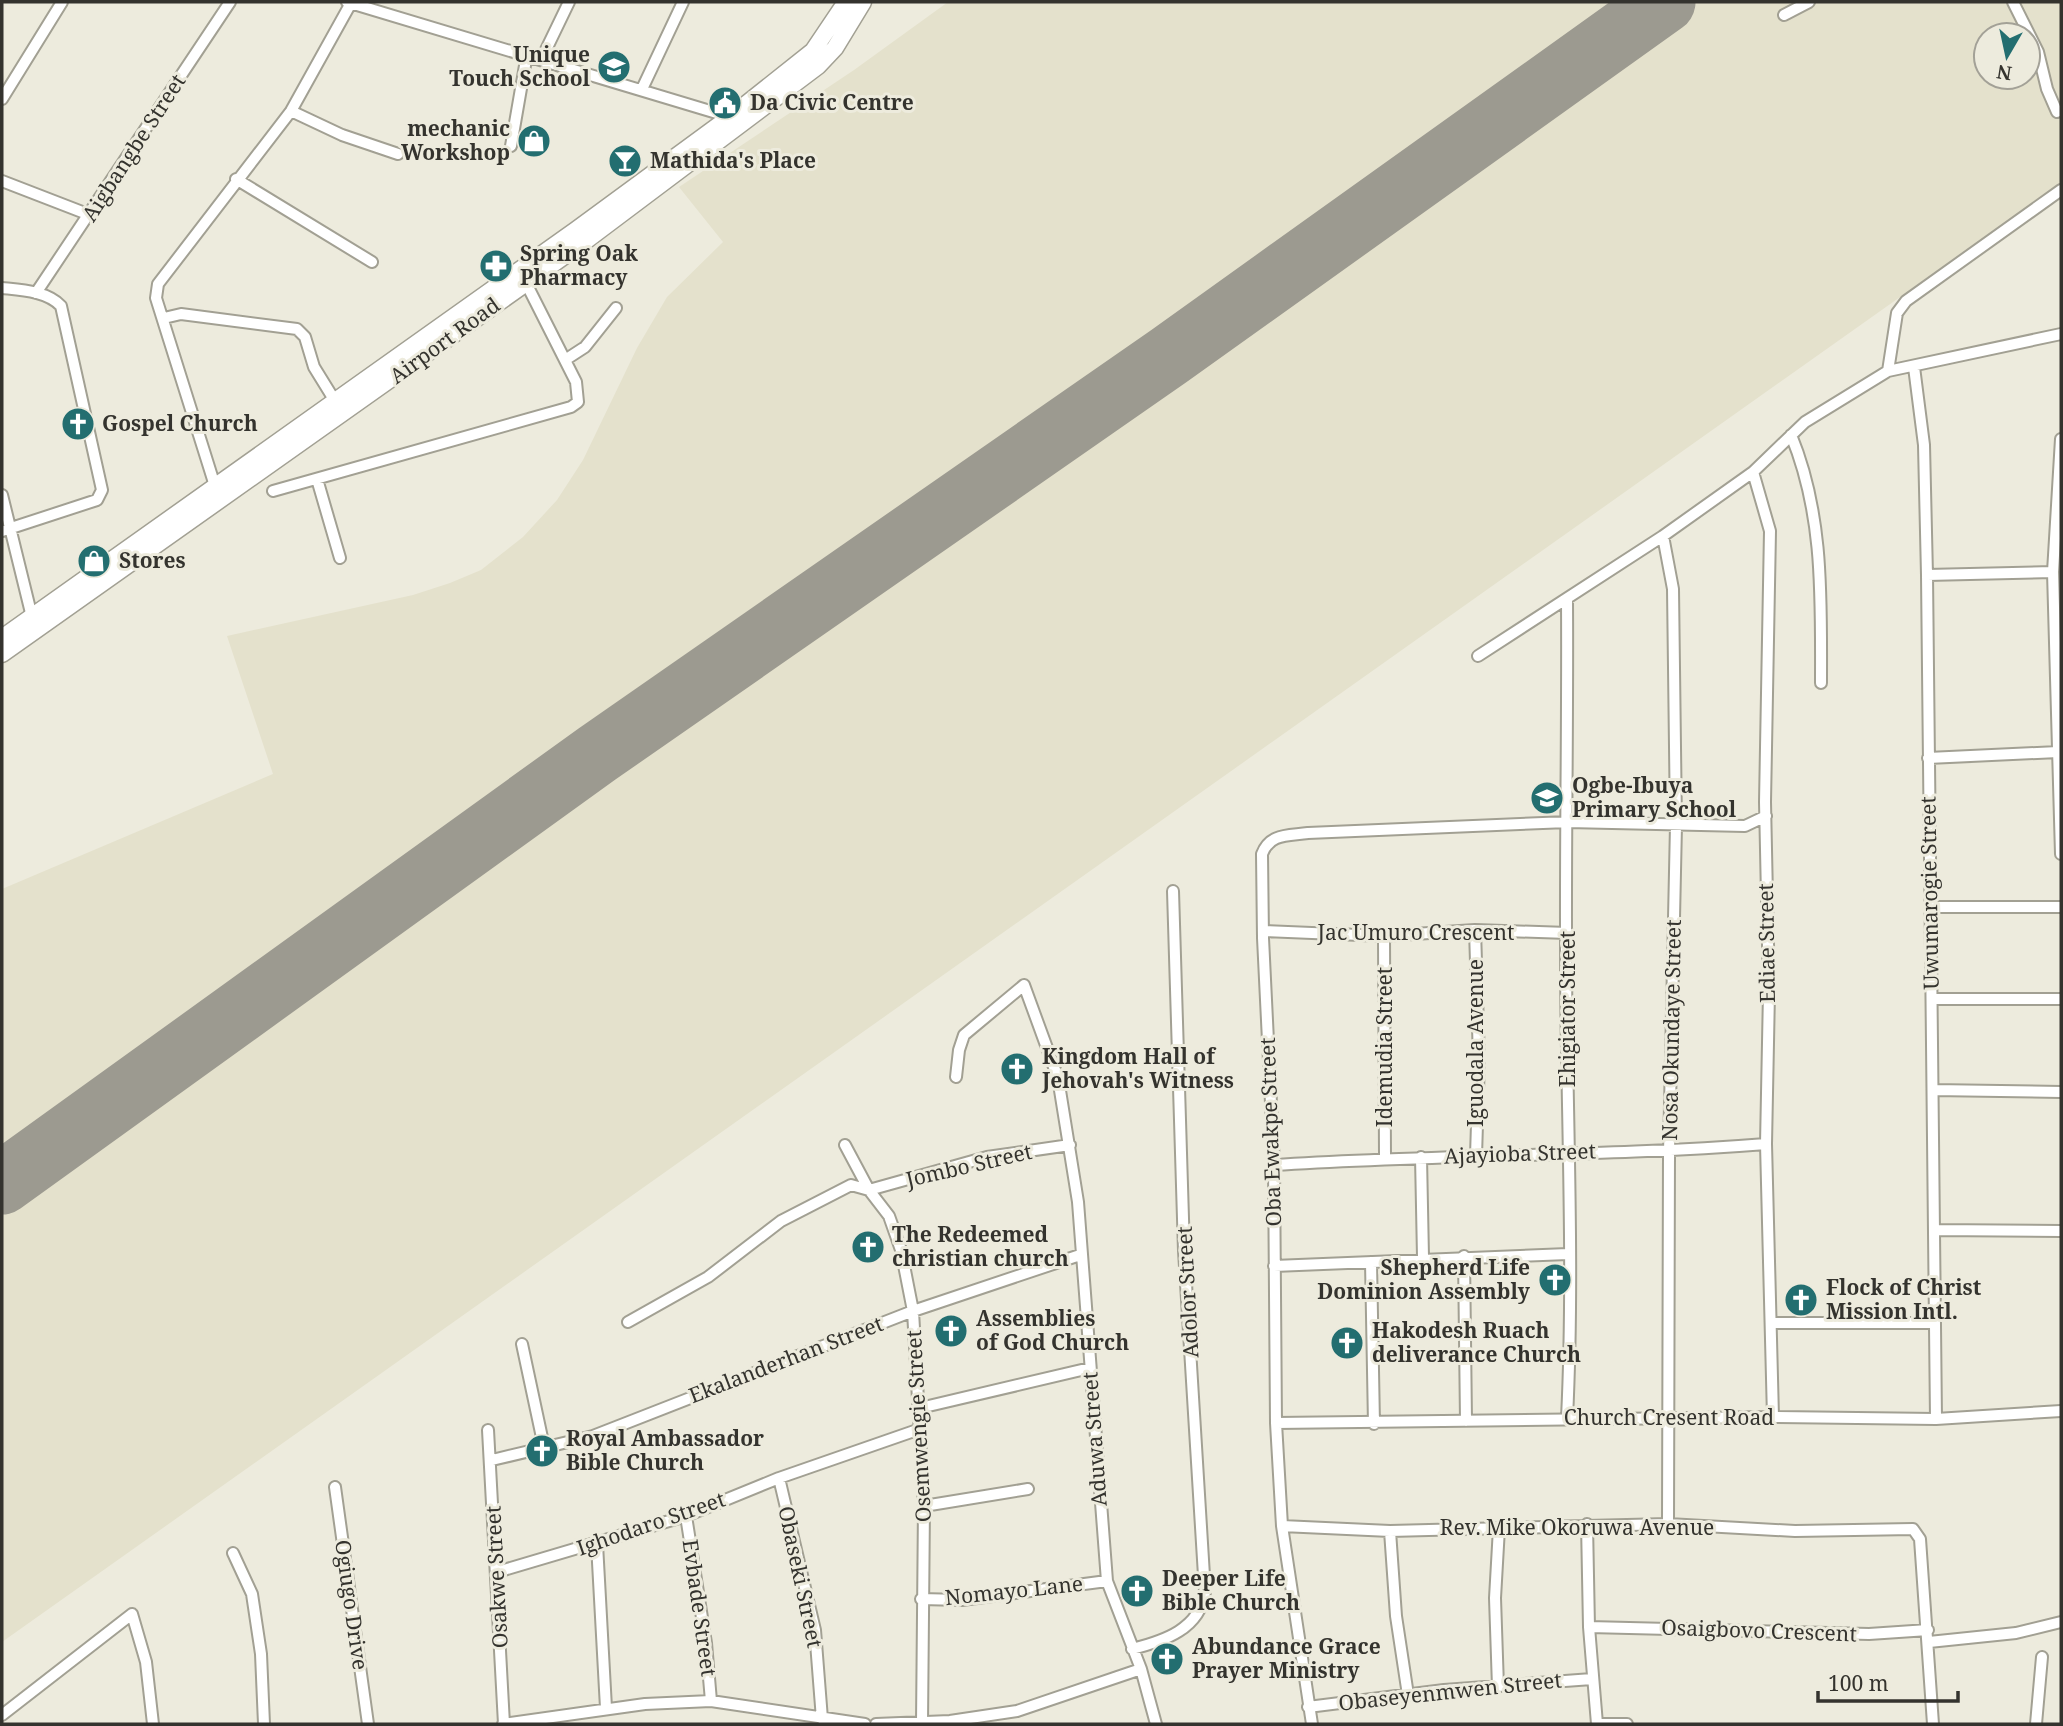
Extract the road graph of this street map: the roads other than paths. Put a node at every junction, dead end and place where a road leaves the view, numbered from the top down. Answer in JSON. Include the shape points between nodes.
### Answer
{"nodes":[{"id":1,"x":62,"y":2,"type":"edge"},
{"id":2,"x":230,"y":2,"type":"edge"},
{"id":3,"x":349,"y":2,"type":"edge"},
{"id":4,"x":569,"y":2,"type":"edge"},
{"id":5,"x":683,"y":2,"type":"edge"},
{"id":6,"x":846,"y":2,"type":"edge"},
{"id":7,"x":863,"y":2,"type":"edge"},
{"id":8,"x":1809,"y":2,"type":"edge"},
{"id":9,"x":2013,"y":2,"type":"edge"},
{"id":10,"x":1784,"y":15,"type":"dead end"},
{"id":11,"x":527,"y":54,"type":"junction"},
{"id":12,"x":542,"y":58,"type":"junction"},
{"id":13,"x":642,"y":89,"type":"junction"},
{"id":14,"x":2,"y":99,"type":"edge"},
{"id":15,"x":290,"y":111,"type":"junction"},
{"id":16,"x":2057,"y":112,"type":"dead end"},
{"id":17,"x":730,"y":117,"type":"junction"},
{"id":18,"x":511,"y":146,"type":"dead end"},
{"id":19,"x":398,"y":154,"type":"dead end"},
{"id":20,"x":236,"y":179,"type":"junction"},
{"id":21,"x":2,"y":181,"type":"edge"},
{"id":22,"x":2061,"y":190,"type":"edge"},
{"id":23,"x":90,"y":215,"type":"junction"},
{"id":24,"x":580,"y":236,"type":"junction"},
{"id":25,"x":372,"y":262,"type":"dead end"},
{"id":26,"x":526,"y":283,"type":"junction"},
{"id":27,"x":2,"y":288,"type":"edge"},
{"id":28,"x":36,"y":293,"type":"junction"},
{"id":29,"x":616,"y":308,"type":"dead end"},
{"id":30,"x":164,"y":318,"type":"junction"},
{"id":31,"x":2061,"y":334,"type":"edge"},
{"id":32,"x":565,"y":360,"type":"junction"},
{"id":33,"x":1914,"y":367,"type":"junction"},
{"id":34,"x":1888,"y":371,"type":"junction"},
{"id":35,"x":335,"y":401,"type":"junction"},
{"id":36,"x":1791,"y":435,"type":"junction"},
{"id":37,"x":2061,"y":439,"type":"edge"},
{"id":38,"x":1753,"y":472,"type":"junction"},
{"id":39,"x":317,"y":479,"type":"junction"},
{"id":40,"x":215,"y":485,"type":"junction"},
{"id":41,"x":273,"y":491,"type":"dead end"},
{"id":42,"x":2,"y":495,"type":"edge"},
{"id":43,"x":6,"y":530,"type":"edge"},
{"id":44,"x":1663,"y":536,"type":"junction"},
{"id":45,"x":340,"y":558,"type":"dead end"},
{"id":46,"x":2053,"y":572,"type":"junction"},
{"id":47,"x":1927,"y":575,"type":"junction"},
{"id":48,"x":1567,"y":600,"type":"junction"},
{"id":49,"x":32,"y":617,"type":"junction"},
{"id":50,"x":2,"y":638,"type":"edge"},
{"id":51,"x":2,"y":654,"type":"edge"},
{"id":52,"x":1478,"y":656,"type":"dead end"},
{"id":53,"x":1821,"y":683,"type":"dead end"},
{"id":54,"x":2058,"y":752,"type":"junction"},
{"id":55,"x":1928,"y":758,"type":"junction"},
{"id":56,"x":1766,"y":816,"type":"junction"},
{"id":57,"x":1568,"y":822,"type":"junction"},
{"id":58,"x":1676,"y":825,"type":"junction"},
{"id":59,"x":2061,"y":853,"type":"edge"},
{"id":60,"x":1172,"y":891,"type":"dead end"},
{"id":61,"x":1932,"y":907,"type":"junction"},
{"id":62,"x":2061,"y":907,"type":"edge"},
{"id":63,"x":1475,"y":930,"type":"junction"},
{"id":64,"x":1265,"y":931,"type":"junction"},
{"id":65,"x":1568,"y":933,"type":"junction"},
{"id":66,"x":1384,"y":936,"type":"junction"},
{"id":67,"x":1932,"y":999,"type":"junction"},
{"id":68,"x":2061,"y":999,"type":"edge"},
{"id":69,"x":956,"y":1077,"type":"dead end"},
{"id":70,"x":1933,"y":1090,"type":"junction"},
{"id":71,"x":2061,"y":1092,"type":"edge"},
{"id":72,"x":1766,"y":1144,"type":"junction"},
{"id":73,"x":845,"y":1145,"type":"dead end"},
{"id":74,"x":1070,"y":1145,"type":"junction"},
{"id":75,"x":1571,"y":1152,"type":"junction"},
{"id":76,"x":1669,"y":1152,"type":"junction"},
{"id":77,"x":1476,"y":1156,"type":"junction"},
{"id":78,"x":1420,"y":1157,"type":"junction"},
{"id":79,"x":1385,"y":1158,"type":"junction"},
{"id":80,"x":1274,"y":1165,"type":"junction"},
{"id":81,"x":869,"y":1189,"type":"junction"},
{"id":82,"x":1934,"y":1230,"type":"junction"},
{"id":83,"x":2061,"y":1231,"type":"edge"},
{"id":84,"x":1568,"y":1254,"type":"junction"},
{"id":85,"x":1080,"y":1255,"type":"junction"},
{"id":86,"x":1464,"y":1256,"type":"junction"},
{"id":87,"x":1423,"y":1257,"type":"junction"},
{"id":88,"x":1371,"y":1262,"type":"junction"},
{"id":89,"x":1274,"y":1266,"type":"junction"},
{"id":90,"x":913,"y":1311,"type":"junction"},
{"id":91,"x":628,"y":1322,"type":"dead end"},
{"id":92,"x":1771,"y":1323,"type":"junction"},
{"id":93,"x":1933,"y":1323,"type":"junction"},
{"id":94,"x":522,"y":1344,"type":"dead end"},
{"id":95,"x":1090,"y":1368,"type":"junction"},
{"id":96,"x":920,"y":1408,"type":"junction"},
{"id":97,"x":2061,"y":1411,"type":"edge"},
{"id":98,"x":1773,"y":1417,"type":"junction"},
{"id":99,"x":1567,"y":1418,"type":"junction"},
{"id":100,"x":1936,"y":1419,"type":"junction"},
{"id":101,"x":1670,"y":1420,"type":"junction"},
{"id":102,"x":1466,"y":1421,"type":"junction"},
{"id":103,"x":1276,"y":1423,"type":"junction"},
{"id":104,"x":1374,"y":1424,"type":"junction"},
{"id":105,"x":920,"y":1429,"type":"junction"},
{"id":106,"x":488,"y":1430,"type":"dead end"},
{"id":107,"x":544,"y":1447,"type":"junction"},
{"id":108,"x":492,"y":1460,"type":"junction"},
{"id":109,"x":779,"y":1478,"type":"junction"},
{"id":110,"x":335,"y":1487,"type":"dead end"},
{"id":111,"x":1028,"y":1489,"type":"dead end"},
{"id":112,"x":924,"y":1506,"type":"junction"},
{"id":113,"x":686,"y":1516,"type":"junction"},
{"id":114,"x":1587,"y":1524,"type":"junction"},
{"id":115,"x":1668,"y":1524,"type":"junction"},
{"id":116,"x":1282,"y":1526,"type":"junction"},
{"id":117,"x":1499,"y":1528,"type":"junction"},
{"id":118,"x":1390,"y":1531,"type":"junction"},
{"id":119,"x":597,"y":1545,"type":"junction"},
{"id":120,"x":233,"y":1553,"type":"dead end"},
{"id":121,"x":497,"y":1572,"type":"junction"},
{"id":122,"x":1107,"y":1581,"type":"junction"},
{"id":123,"x":922,"y":1599,"type":"junction"},
{"id":124,"x":2061,"y":1622,"type":"edge"},
{"id":125,"x":1590,"y":1627,"type":"junction"},
{"id":126,"x":1928,"y":1630,"type":"junction"},
{"id":127,"x":1929,"y":1642,"type":"junction"},
{"id":128,"x":1132,"y":1649,"type":"junction"},
{"id":129,"x":2042,"y":1657,"type":"dead end"},
{"id":130,"x":1141,"y":1669,"type":"junction"},
{"id":131,"x":1592,"y":1679,"type":"junction"},
{"id":132,"x":1497,"y":1687,"type":"junction"},
{"id":133,"x":1408,"y":1695,"type":"junction"},
{"id":134,"x":711,"y":1700,"type":"junction"},
{"id":135,"x":1308,"y":1707,"type":"junction"},
{"id":136,"x":606,"y":1708,"type":"junction"},
{"id":137,"x":2,"y":1716,"type":"edge"},
{"id":138,"x":789,"y":1719,"type":"edge"},
{"id":139,"x":822,"y":1719,"type":"junction"},
{"id":140,"x":153,"y":1724,"type":"edge"},
{"id":141,"x":264,"y":1724,"type":"edge"},
{"id":142,"x":368,"y":1724,"type":"edge"},
{"id":143,"x":504,"y":1724,"type":"edge"},
{"id":144,"x":865,"y":1724,"type":"edge"},
{"id":145,"x":876,"y":1724,"type":"edge"},
{"id":146,"x":922,"y":1724,"type":"edge"},
{"id":147,"x":1156,"y":1724,"type":"edge"},
{"id":148,"x":1312,"y":1724,"type":"edge"},
{"id":149,"x":1597,"y":1724,"type":"edge"},
{"id":150,"x":1627,"y":1724,"type":"edge"},
{"id":151,"x":1933,"y":1724,"type":"edge"},
{"id":152,"x":2036,"y":1724,"type":"edge"}],
"edges":[{"from":1,"to":14,"type":"street"},
{"from":2,"to":23,"type":"street","name":"Aigbangbe Street"},
{"from":3,"to":11,"type":"street"},
{"from":3,"to":15,"type":"street"},
{"from":4,"to":12,"type":"street"},
{"from":5,"to":13,"type":"street"},
{"from":6,"to":17,"type":"main road","name":"Airport Road","via":[[813,51]]},
{"from":7,"to":24,"type":"main road","name":"Airport Road","via":[[835,48],[818,66]]},
{"from":8,"to":10,"type":"street"},
{"from":9,"to":16,"type":"street","via":[[2038,52]]},
{"from":11,"to":12,"type":"street"},
{"from":11,"to":18,"type":"street"},
{"from":12,"to":13,"type":"street"},
{"from":13,"to":17,"type":"street"},
{"from":15,"to":19,"type":"street"},
{"from":15,"to":20,"type":"street"},
{"from":17,"to":24,"type":"main road","name":"Airport Road"},
{"from":20,"to":25,"type":"street"},
{"from":20,"to":30,"type":"street","via":[[158,284],[156,298]]},
{"from":21,"to":23,"type":"street"},
{"from":22,"to":34,"type":"street","via":[[1906,301],[1897,313]]},
{"from":23,"to":28,"type":"street","name":"Aigbangbe Street"},
{"from":24,"to":26,"type":"main road","name":"Airport Road"},
{"from":24,"to":35,"type":"main road","name":"Airport Road"},
{"from":26,"to":32,"type":"street"},
{"from":26,"to":51,"type":"main road","name":"Airport Road"},
{"from":27,"to":28,"type":"street"},
{"from":28,"to":43,"type":"street","via":[[56,301],[63,312],[102,490],[97,500]]},
{"from":29,"to":32,"type":"street","via":[[585,347]]},
{"from":30,"to":35,"type":"street","via":[[181,314],[297,329]]},
{"from":30,"to":40,"type":"street"},
{"from":31,"to":33,"type":"street"},
{"from":32,"to":39,"type":"street","via":[[579,390],[578,402],[571,407]]},
{"from":33,"to":34,"type":"street"},
{"from":33,"to":47,"type":"street","name":"Uwumarogie Street","via":[[1924,445]]},
{"from":34,"to":36,"type":"street","via":[[1804,422]]},
{"from":35,"to":40,"type":"main road","name":"Airport Road"},
{"from":36,"to":38,"type":"street"},
{"from":36,"to":53,"type":"street","via":[[1817,520]]},
{"from":37,"to":46,"type":"street"},
{"from":38,"to":44,"type":"street"},
{"from":38,"to":56,"type":"street","name":"Ediae Street","via":[[1770,531]]},
{"from":39,"to":41,"type":"street"},
{"from":39,"to":45,"type":"street"},
{"from":40,"to":49,"type":"main road","name":"Airport Road"},
{"from":42,"to":43,"type":"street"},
{"from":43,"to":49,"type":"street"},
{"from":44,"to":48,"type":"street"},
{"from":44,"to":58,"type":"street","name":"Nosa Okundaye Street","via":[[1673,589]]},
{"from":46,"to":47,"type":"street"},
{"from":46,"to":54,"type":"street"},
{"from":47,"to":55,"type":"street","name":"Uwumarogie Street"},
{"from":48,"to":52,"type":"street"},
{"from":48,"to":57,"type":"street","name":"Ehigiator Street"},
{"from":49,"to":50,"type":"main road","name":"Airport Road"},
{"from":54,"to":55,"type":"street"},
{"from":54,"to":59,"type":"street"},
{"from":55,"to":61,"type":"street","name":"Uwumarogie Street"},
{"from":56,"to":58,"type":"street","via":[[1745,826]]},
{"from":56,"to":72,"type":"street","name":"Ediae Street"},
{"from":57,"to":58,"type":"street"},
{"from":57,"to":64,"type":"street","name":"Oba Ewakpe Street","via":[[1273,838],[1262,854]]},
{"from":57,"to":65,"type":"street","name":"Ehigiator Street"},
{"from":58,"to":76,"type":"street","name":"Nosa Okundaye Street"},
{"from":60,"to":128,"type":"street","name":"Adolor Street","via":[[1184,1251],[1205,1592],[1203,1606],[1191,1624],[1161,1642]]},
{"from":61,"to":62,"type":"street"},
{"from":61,"to":67,"type":"street","name":"Uwumarogie Street"},
{"from":63,"to":65,"type":"street","name":"Jac Umuro Crescent"},
{"from":63,"to":66,"type":"street","name":"Jac Umuro Crescent"},
{"from":63,"to":77,"type":"street","name":"Iguodala Avenue"},
{"from":64,"to":66,"type":"street","name":"Jac Umuro Crescent"},
{"from":64,"to":80,"type":"street","name":"Oba Ewakpe Street"},
{"from":65,"to":75,"type":"street","name":"Ehigiator Street"},
{"from":66,"to":79,"type":"street","name":"Idemudia Street"},
{"from":67,"to":68,"type":"street"},
{"from":67,"to":70,"type":"street","name":"Uwumarogie Street"},
{"from":69,"to":74,"type":"street","name":"Aduwa Street","via":[[964,1035],[1024,985],[1058,1078]]},
{"from":70,"to":71,"type":"street"},
{"from":70,"to":82,"type":"street","name":"Uwumarogie Street"},
{"from":72,"to":76,"type":"street","name":"Ajayioba Street"},
{"from":72,"to":92,"type":"street","name":"Ediae Street"},
{"from":73,"to":81,"type":"street","name":"Osemwengie Street"},
{"from":74,"to":81,"type":"street","name":"Jombo Street","via":[[987,1157]]},
{"from":74,"to":85,"type":"street","name":"Aduwa Street"},
{"from":75,"to":76,"type":"street","name":"Ajayioba Street"},
{"from":75,"to":77,"type":"street","name":"Ajayioba Street"},
{"from":75,"to":84,"type":"street","name":"Ehigiator Street"},
{"from":76,"to":101,"type":"street","name":"Nosa Okundaye Street"},
{"from":77,"to":78,"type":"street","name":"Ajayioba Street"},
{"from":78,"to":79,"type":"street","name":"Ajayioba Street"},
{"from":78,"to":87,"type":"street"},
{"from":79,"to":80,"type":"street","name":"Ajayioba Street"},
{"from":80,"to":89,"type":"street","name":"Oba Ewakpe Street"},
{"from":81,"to":90,"type":"street","name":"Osemwengie Street","via":[[889,1216],[897,1238]]},
{"from":81,"to":91,"type":"street","name":"Jombo Street","via":[[851,1185],[781,1221],[708,1277]]},
{"from":82,"to":83,"type":"street"},
{"from":82,"to":93,"type":"street","name":"Uwumarogie Street"},
{"from":84,"to":86,"type":"street"},
{"from":84,"to":99,"type":"street","name":"Ehigiator Street","via":[[1572,1326]]},
{"from":85,"to":90,"type":"street","name":"Ekalanderhan Street"},
{"from":85,"to":95,"type":"street","name":"Aduwa Street"},
{"from":86,"to":87,"type":"street"},
{"from":86,"to":102,"type":"street"},
{"from":87,"to":88,"type":"street"},
{"from":88,"to":89,"type":"street"},
{"from":88,"to":104,"type":"street"},
{"from":89,"to":103,"type":"street","name":"Oba Ewakpe Street"},
{"from":90,"to":96,"type":"street","name":"Osemwengie Street"},
{"from":90,"to":107,"type":"street","name":"Ekalanderhan Street","via":[[593,1436]]},
{"from":92,"to":93,"type":"street"},
{"from":92,"to":98,"type":"street","name":"Ediae Street"},
{"from":93,"to":100,"type":"street","name":"Uwumarogie Street"},
{"from":94,"to":107,"type":"street"},
{"from":95,"to":96,"type":"street"},
{"from":95,"to":122,"type":"street","name":"Aduwa Street"},
{"from":96,"to":105,"type":"street","name":"Osemwengie Street"},
{"from":97,"to":100,"type":"street","name":"Church Cresent Road"},
{"from":98,"to":100,"type":"street","name":"Church Cresent Road"},
{"from":98,"to":101,"type":"street","name":"Church Cresent Road"},
{"from":99,"to":101,"type":"street","name":"Church Cresent Road"},
{"from":99,"to":102,"type":"street","name":"Church Cresent Road"},
{"from":101,"to":115,"type":"street","name":"Nosa Okundaye Street"},
{"from":102,"to":104,"type":"street","name":"Church Cresent Road"},
{"from":103,"to":104,"type":"street","name":"Church Cresent Road"},
{"from":103,"to":116,"type":"street","name":"Oba Ewakpe Street"},
{"from":105,"to":109,"type":"street","name":"Ighodaro Street"},
{"from":105,"to":112,"type":"street","name":"Osemwengie Street"},
{"from":106,"to":108,"type":"street","name":"Osakwe Street"},
{"from":107,"to":108,"type":"street","name":"Ekalanderhan Street"},
{"from":108,"to":121,"type":"street","name":"Osakwe Street"},
{"from":109,"to":113,"type":"street","name":"Ighodaro Street"},
{"from":109,"to":139,"type":"street","name":"Obaseki Street","via":[[815,1630]]},
{"from":110,"to":142,"type":"street","name":"Ogiugo Drive"},
{"from":111,"to":112,"type":"street"},
{"from":112,"to":123,"type":"street","name":"Osemwengie Street"},
{"from":113,"to":119,"type":"street","name":"Ighodaro Street"},
{"from":113,"to":134,"type":"street","name":"Evbade Street"},
{"from":114,"to":115,"type":"street","name":"Rev. Mike Okoruwa Avenue"},
{"from":114,"to":117,"type":"street","name":"Rev. Mike Okoruwa Avenue"},
{"from":114,"to":125,"type":"street"},
{"from":115,"to":126,"type":"street","name":"Rev. Mike Okoruwa Avenue","via":[[1796,1531],[1913,1529],[1920,1539]]},
{"from":116,"to":118,"type":"street","name":"Rev. Mike Okoruwa Avenue"},
{"from":116,"to":135,"type":"street","name":"Oba Ewakpe Street"},
{"from":117,"to":118,"type":"street","name":"Rev. Mike Okoruwa Avenue"},
{"from":117,"to":132,"type":"street"},
{"from":118,"to":133,"type":"street","via":[[1395,1616]]},
{"from":119,"to":121,"type":"street","name":"Ighodaro Street"},
{"from":119,"to":136,"type":"street"},
{"from":120,"to":141,"type":"street","via":[[252,1594]]},
{"from":121,"to":143,"type":"street","name":"Osakwe Street"},
{"from":122,"to":123,"type":"street","name":"Nomayo Lane","via":[[962,1600]]},
{"from":122,"to":128,"type":"street","name":"Aduwa Street"},
{"from":123,"to":146,"type":"street","name":"Osemwengie Street"},
{"from":124,"to":127,"type":"street","via":[[2016,1633]]},
{"from":125,"to":126,"type":"street","name":"Osaigbovo Crescent","via":[[1869,1634]]},
{"from":125,"to":131,"type":"street"},
{"from":126,"to":127,"type":"street"},
{"from":127,"to":151,"type":"street"},
{"from":128,"to":130,"type":"street","name":"Aduwa Street"},
{"from":129,"to":152,"type":"street"},
{"from":130,"to":146,"type":"street","via":[[1017,1711]]},
{"from":130,"to":147,"type":"street","name":"Aduwa Street"},
{"from":131,"to":132,"type":"street","name":"Obaseyenmwen Street"},
{"from":131,"to":149,"type":"street"},
{"from":132,"to":133,"type":"street","name":"Obaseyenmwen Street"},
{"from":133,"to":135,"type":"street","name":"Obaseyenmwen Street"},
{"from":134,"to":136,"type":"street"},
{"from":134,"to":138,"type":"street"},
{"from":135,"to":148,"type":"street","name":"Oba Ewakpe Street"},
{"from":136,"to":143,"type":"street"},
{"from":137,"to":140,"type":"street","via":[[132,1614],[146,1662]]},
{"from":138,"to":139,"type":"street"},
{"from":139,"to":144,"type":"street"},
{"from":145,"to":146,"type":"street"},
{"from":149,"to":150,"type":"street"}]}
